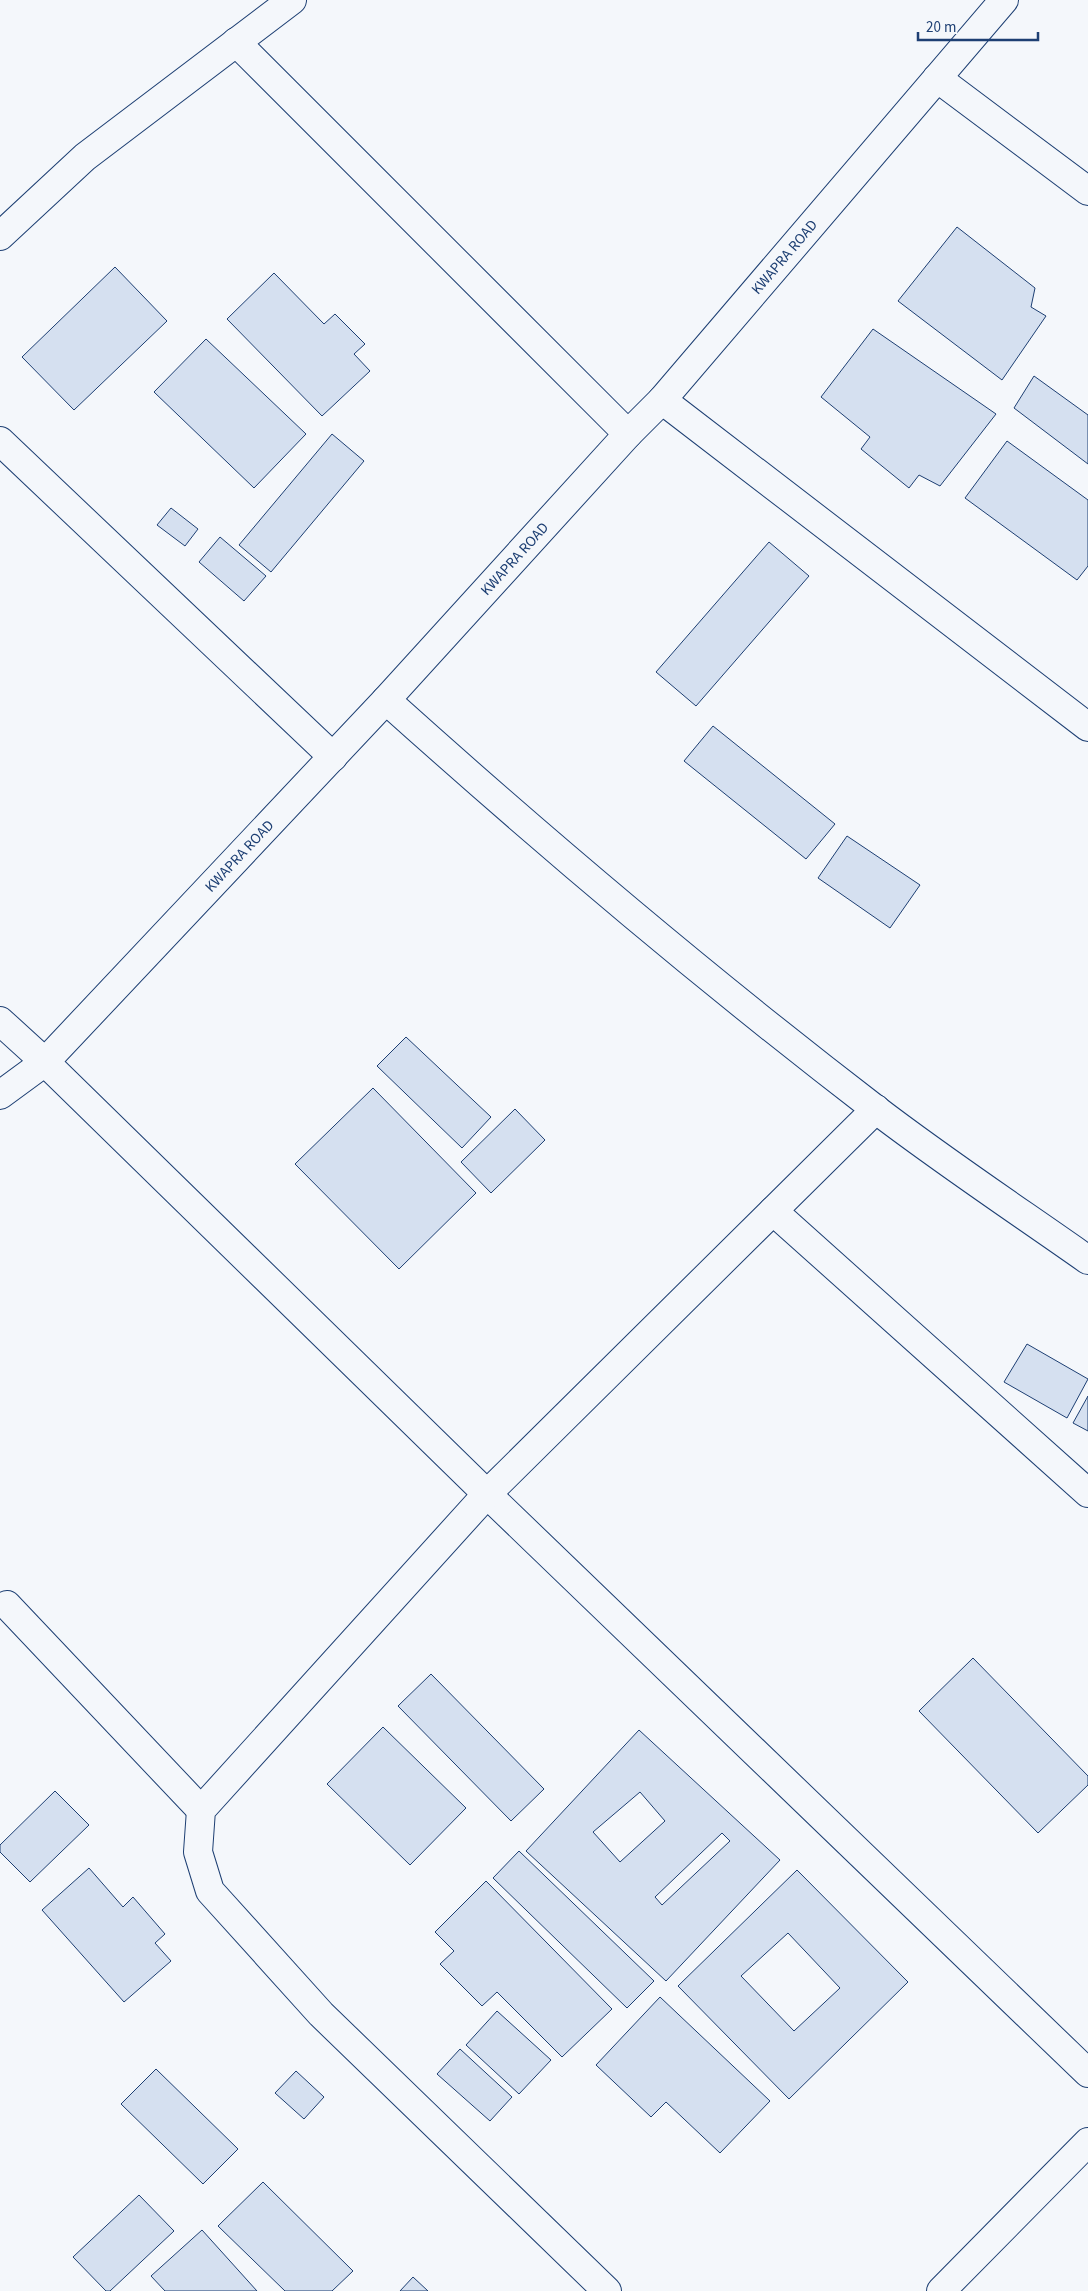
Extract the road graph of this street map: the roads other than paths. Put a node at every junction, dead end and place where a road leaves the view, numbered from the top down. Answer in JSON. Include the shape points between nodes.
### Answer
{"nodes":[{"id":1,"x":292,"y":0,"type":"edge"},
{"id":2,"x":1004,"y":0,"type":"edge"},
{"id":3,"x":236,"y":42,"type":"junction"},
{"id":4,"x":937,"y":78,"type":"junction"},
{"id":5,"x":1088,"y":191,"type":"edge"},
{"id":6,"x":0,"y":236,"type":"edge"},
{"id":7,"x":662,"y":400,"type":"junction"},
{"id":8,"x":628,"y":434,"type":"junction"},
{"id":9,"x":0,"y":440,"type":"edge"},
{"id":10,"x":386,"y":700,"type":"junction"},
{"id":11,"x":1088,"y":727,"type":"edge"},
{"id":12,"x":333,"y":757,"type":"junction"},
{"id":13,"x":0,"y":1021,"type":"edge"},
{"id":14,"x":46,"y":1062,"type":"junction"},
{"id":15,"x":0,"y":1095,"type":"edge"},
{"id":16,"x":876,"y":1110,"type":"junction"},
{"id":17,"x":773,"y":1211,"type":"junction"},
{"id":18,"x":1088,"y":1260,"type":"edge"},
{"id":19,"x":487,"y":1494,"type":"junction"},
{"id":20,"x":1088,"y":1494,"type":"edge"},
{"id":21,"x":7,"y":1605,"type":"dead end"},
{"id":22,"x":201,"y":1810,"type":"junction"},
{"id":23,"x":1088,"y":2073,"type":"edge"},
{"id":24,"x":1088,"y":2142,"type":"edge"},
{"id":25,"x":608,"y":2291,"type":"edge"},
{"id":26,"x":941,"y":2291,"type":"edge"}],
"edges":[{"from":1,"to":3,"type":"street"},
{"from":2,"to":4,"type":"street","name":"KWAPRA ROAD"},
{"from":3,"to":6,"type":"street","via":[[85,157]]},
{"from":3,"to":8,"type":"street"},
{"from":4,"to":5,"type":"street"},
{"from":4,"to":7,"type":"street","name":"KWAPRA ROAD"},
{"from":7,"to":8,"type":"street","name":"KWAPRA ROAD"},
{"from":7,"to":11,"type":"street"},
{"from":8,"to":10,"type":"street","name":"KWAPRA ROAD"},
{"from":9,"to":12,"type":"street"},
{"from":10,"to":12,"type":"street","name":"KWAPRA ROAD"},
{"from":10,"to":16,"type":"street","via":[[519,819]]},
{"from":12,"to":14,"type":"street","name":"KWAPRA ROAD"},
{"from":13,"to":14,"type":"street"},
{"from":14,"to":15,"type":"street","name":"KWAPRA ROAD"},
{"from":14,"to":19,"type":"street"},
{"from":16,"to":17,"type":"street"},
{"from":16,"to":18,"type":"street"},
{"from":17,"to":19,"type":"street"},
{"from":17,"to":20,"type":"street"},
{"from":19,"to":22,"type":"street"},
{"from":19,"to":23,"type":"street"},
{"from":21,"to":22,"type":"street"},
{"from":22,"to":25,"type":"street","via":[[198,1852],[210,1891],[321,2014]]},
{"from":24,"to":26,"type":"street"}]}
